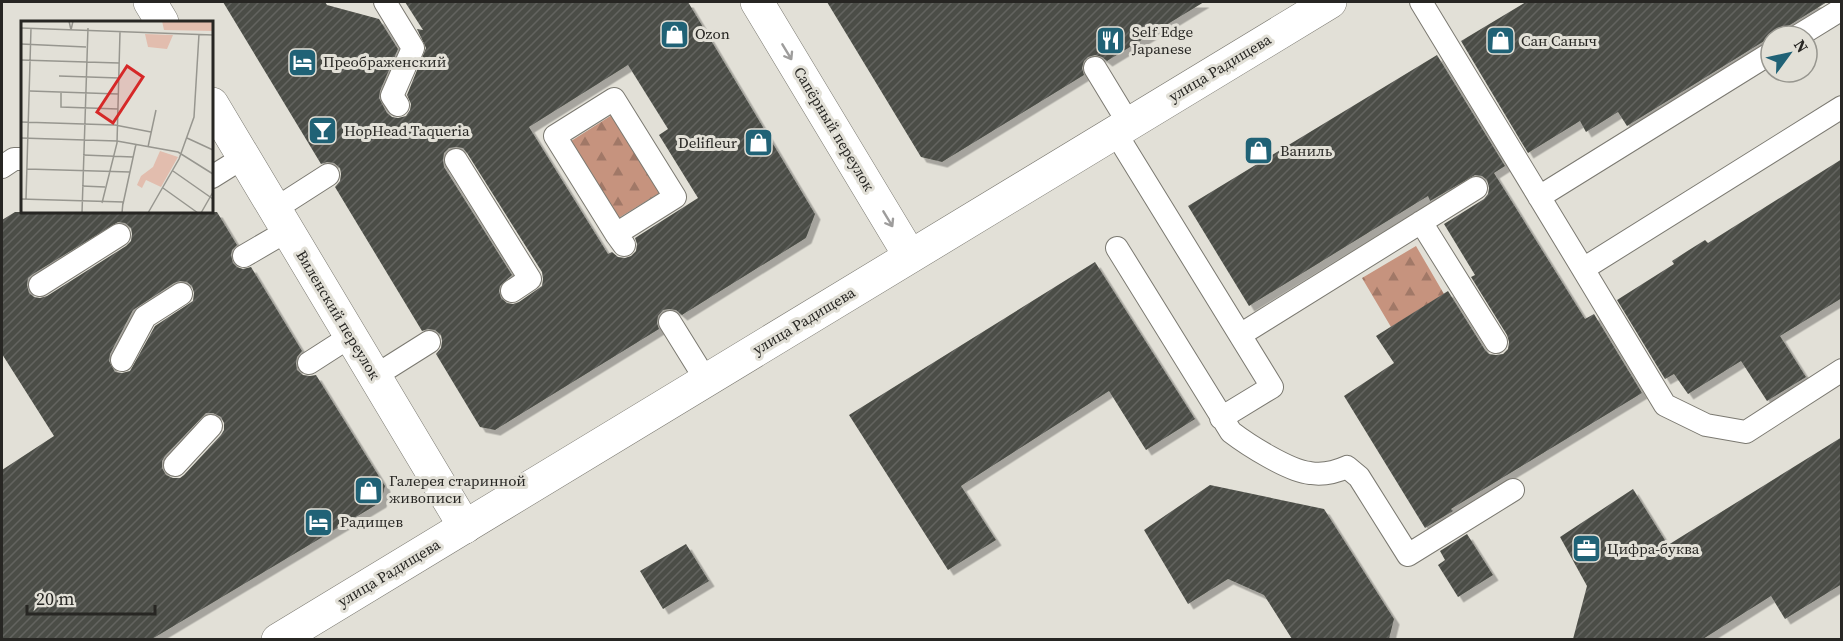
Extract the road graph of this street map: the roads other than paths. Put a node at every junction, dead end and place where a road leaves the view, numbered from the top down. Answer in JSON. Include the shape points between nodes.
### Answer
{"nodes":[{"id":1,"x":150,"y":2,"type":"edge"},
{"id":2,"x":385,"y":2,"type":"edge"},
{"id":3,"x":757,"y":2,"type":"edge"},
{"id":4,"x":1330,"y":2,"type":"edge"},
{"id":5,"x":1421,"y":2,"type":"edge"},
{"id":6,"x":1842,"y":9,"type":"edge"},
{"id":7,"x":161,"y":21,"type":"edge"},
{"id":8,"x":1818,"y":24,"type":"edge"},
{"id":9,"x":1759,"y":60,"type":"edge"},
{"id":10,"x":1095,"y":68,"type":"dead end"},
{"id":11,"x":398,"y":105,"type":"dead end"},
{"id":12,"x":213,"y":106,"type":"edge"},
{"id":13,"x":1842,"y":107,"type":"edge"},
{"id":14,"x":1122,"y":128,"type":"junction"},
{"id":15,"x":244,"y":157,"type":"junction"},
{"id":16,"x":21,"y":159,"type":"edge"},
{"id":17,"x":456,"y":160,"type":"dead end"},
{"id":18,"x":2,"y":166,"type":"edge"},
{"id":19,"x":328,"y":175,"type":"dead end"},
{"id":20,"x":213,"y":176,"type":"edge"},
{"id":21,"x":1476,"y":188,"type":"dead end"},
{"id":22,"x":1539,"y":197,"type":"junction"},
{"id":23,"x":281,"y":220,"type":"junction"},
{"id":24,"x":1421,"y":222,"type":"junction"},
{"id":25,"x":119,"y":235,"type":"dead end"},
{"id":26,"x":620,"y":239,"type":"joint"},
{"id":27,"x":1117,"y":248,"type":"dead end"},
{"id":28,"x":244,"y":256,"type":"dead end"},
{"id":29,"x":910,"y":256,"type":"junction"},
{"id":30,"x":1583,"y":269,"type":"junction"},
{"id":31,"x":40,"y":285,"type":"dead end"},
{"id":32,"x":512,"y":291,"type":"dead end"},
{"id":33,"x":181,"y":294,"type":"dead end"},
{"id":34,"x":670,"y":322,"type":"dead end"},
{"id":35,"x":1240,"y":335,"type":"junction"},
{"id":36,"x":351,"y":336,"type":"junction"},
{"id":37,"x":429,"y":342,"type":"dead end"},
{"id":38,"x":1496,"y":342,"type":"dead end"},
{"id":39,"x":122,"y":360,"type":"dead end"},
{"id":40,"x":309,"y":363,"type":"dead end"},
{"id":41,"x":1842,"y":370,"type":"edge"},
{"id":42,"x":375,"y":376,"type":"junction"},
{"id":43,"x":706,"y":380,"type":"junction"},
{"id":44,"x":1221,"y":418,"type":"junction"},
{"id":45,"x":211,"y":426,"type":"dead end"},
{"id":46,"x":175,"y":465,"type":"dead end"},
{"id":47,"x":1513,"y":490,"type":"dead end"},
{"id":48,"x":465,"y":526,"type":"junction"},
{"id":49,"x":278,"y":639,"type":"edge"}],
"edges":[{"from":1,"to":7,"type":"street"},
{"from":2,"to":11,"type":"lane","via":[[413,48],[392,96]]},
{"from":3,"to":29,"type":"street","name":"Сапёрный переулок","one_way":true},
{"from":4,"to":14,"type":"street","name":"улица Радищева"},
{"from":5,"to":22,"type":"lane"},
{"from":6,"to":8,"type":"lane"},
{"from":9,"to":22,"type":"lane"},
{"from":10,"to":14,"type":"lane"},
{"from":12,"to":15,"type":"street","name":"Виленский переулок"},
{"from":13,"to":30,"type":"lane"},
{"from":14,"to":29,"type":"street","name":"улица Радищева"},
{"from":14,"to":35,"type":"lane"},
{"from":15,"to":20,"type":"lane"},
{"from":15,"to":23,"type":"street","name":"Виленский переулок"},
{"from":16,"to":18,"type":"lane"},
{"from":17,"to":32,"type":"lane","via":[[530,279]]},
{"from":19,"to":23,"type":"lane"},
{"from":21,"to":24,"type":"lane"},
{"from":22,"to":30,"type":"lane"},
{"from":23,"to":28,"type":"lane"},
{"from":23,"to":36,"type":"street","name":"Виленский переулок"},
{"from":24,"to":35,"type":"lane"},
{"from":24,"to":38,"type":"lane"},
{"from":25,"to":31,"type":"lane"},
{"from":26,"to":26,"type":"lane","via":[[555,136],[614,99],[675,197]]},
{"from":27,"to":44,"type":"lane"},
{"from":29,"to":43,"type":"street","name":"улица Радищева"},
{"from":30,"to":41,"type":"lane","via":[[1665,405],[1706,425],[1746,432]]},
{"from":33,"to":39,"type":"lane","via":[[145,317]]},
{"from":34,"to":43,"type":"lane"},
{"from":35,"to":44,"type":"lane","via":[[1272,387]]},
{"from":36,"to":40,"type":"lane"},
{"from":36,"to":42,"type":"street","name":"Виленский переулок"},
{"from":37,"to":42,"type":"lane"},
{"from":42,"to":48,"type":"street","name":"Виленский переулок"},
{"from":43,"to":48,"type":"street","name":"улица Радищева"},
{"from":44,"to":47,"type":"lane","via":[[1246,443],[1285,464],[1309,473],[1335,472],[1347,467],[1359,477],[1408,555]]},
{"from":45,"to":46,"type":"lane"},
{"from":48,"to":49,"type":"street","name":"улица Радищева"}]}
